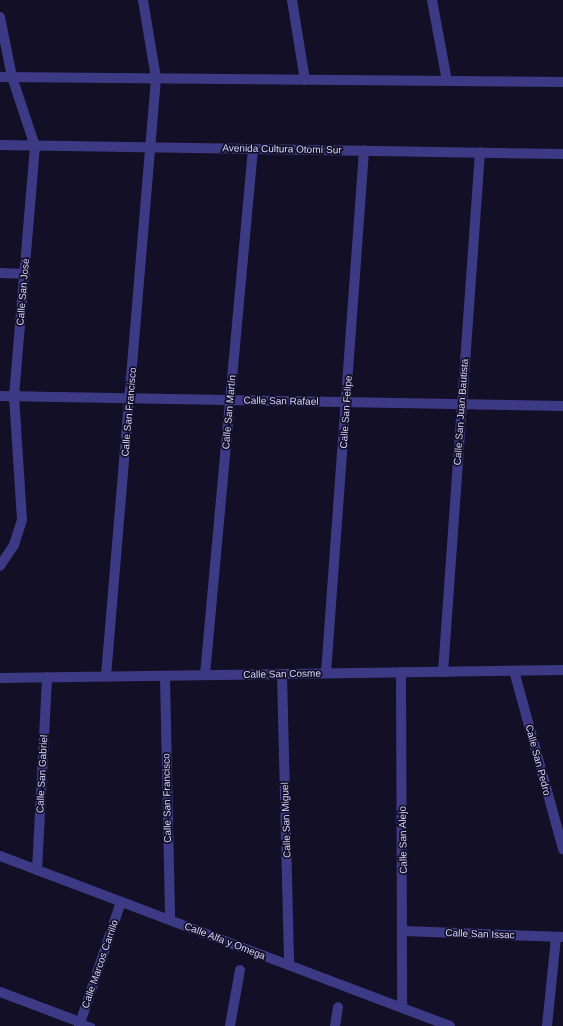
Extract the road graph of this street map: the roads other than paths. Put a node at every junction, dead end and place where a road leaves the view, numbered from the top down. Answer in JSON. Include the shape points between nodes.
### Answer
{"nodes":[{"id":1,"x":143,"y":0,"type":"edge"},
{"id":2,"x":292,"y":0,"type":"edge"},
{"id":3,"x":432,"y":0,"type":"edge"},
{"id":4,"x":0,"y":17,"type":"edge"},
{"id":5,"x":0,"y":77,"type":"edge"},
{"id":6,"x":12,"y":77,"type":"junction"},
{"id":7,"x":156,"y":78,"type":"junction"},
{"id":8,"x":305,"y":80,"type":"junction"},
{"id":9,"x":447,"y":81,"type":"junction"},
{"id":10,"x":563,"y":82,"type":"edge"},
{"id":11,"x":0,"y":145,"type":"edge"},
{"id":12,"x":36,"y":146,"type":"junction"},
{"id":13,"x":152,"y":147,"type":"junction"},
{"id":14,"x":253,"y":149,"type":"junction"},
{"id":15,"x":364,"y":150,"type":"junction"},
{"id":16,"x":480,"y":152,"type":"junction"},
{"id":17,"x":563,"y":154,"type":"edge"},
{"id":18,"x":0,"y":273,"type":"edge"},
{"id":19,"x":25,"y":274,"type":"junction"},
{"id":20,"x":0,"y":396,"type":"edge"},
{"id":21,"x":14,"y":396,"type":"junction"},
{"id":22,"x":130,"y":398,"type":"junction"},
{"id":23,"x":231,"y":400,"type":"junction"},
{"id":24,"x":346,"y":402,"type":"junction"},
{"id":25,"x":462,"y":404,"type":"junction"},
{"id":26,"x":563,"y":406,"type":"edge"},
{"id":27,"x":0,"y":566,"type":"edge"},
{"id":28,"x":563,"y":670,"type":"edge"},
{"id":29,"x":514,"y":671,"type":"junction"},
{"id":30,"x":400,"y":672,"type":"junction"},
{"id":31,"x":443,"y":672,"type":"junction"},
{"id":32,"x":326,"y":673,"type":"junction"},
{"id":33,"x":282,"y":674,"type":"junction"},
{"id":34,"x":205,"y":675,"type":"junction"},
{"id":35,"x":106,"y":676,"type":"junction"},
{"id":36,"x":165,"y":676,"type":"junction"},
{"id":37,"x":47,"y":677,"type":"junction"},
{"id":38,"x":0,"y":678,"type":"edge"},
{"id":39,"x":563,"y":849,"type":"edge"},
{"id":40,"x":0,"y":857,"type":"edge"},
{"id":41,"x":37,"y":870,"type":"junction"},
{"id":42,"x":121,"y":902,"type":"junction"},
{"id":43,"x":170,"y":920,"type":"junction"},
{"id":44,"x":404,"y":931,"type":"junction"},
{"id":45,"x":559,"y":937,"type":"edge"},
{"id":46,"x":290,"y":965,"type":"junction"},
{"id":47,"x":240,"y":970,"type":"dead end"},
{"id":48,"x":0,"y":992,"type":"edge"},
{"id":49,"x":338,"y":1007,"type":"dead end"},
{"id":50,"x":402,"y":1008,"type":"junction"},
{"id":51,"x":79,"y":1024,"type":"edge"},
{"id":52,"x":91,"y":1026,"type":"edge"},
{"id":53,"x":230,"y":1026,"type":"edge"},
{"id":54,"x":334,"y":1026,"type":"edge"},
{"id":55,"x":450,"y":1026,"type":"edge"},
{"id":56,"x":547,"y":1026,"type":"edge"}],
"edges":[{"from":1,"to":7,"type":"street","name":"Calle San Francisco"},
{"from":2,"to":8,"type":"street"},
{"from":3,"to":9,"type":"street"},
{"from":4,"to":6,"type":"street","name":"Calle San José"},
{"from":5,"to":6,"type":"street"},
{"from":6,"to":7,"type":"street"},
{"from":6,"to":12,"type":"street","name":"Calle San José"},
{"from":7,"to":8,"type":"street"},
{"from":7,"to":13,"type":"street","name":"Calle San Francisco"},
{"from":8,"to":9,"type":"street"},
{"from":9,"to":10,"type":"street"},
{"from":11,"to":12,"type":"street","name":"Avenida Cultura Otomí Sur"},
{"from":12,"to":13,"type":"street","name":"Avenida Cultura Otomí Sur"},
{"from":12,"to":19,"type":"street","name":"Calle San José"},
{"from":13,"to":14,"type":"street","name":"Avenida Cultura Otomí Sur"},
{"from":13,"to":22,"type":"street","name":"Calle San Francisco"},
{"from":14,"to":15,"type":"street","name":"Avenida Cultura Otomí Sur"},
{"from":14,"to":23,"type":"street","name":"Calle San Martín"},
{"from":15,"to":16,"type":"street","name":"Avenida Cultura Otomí Sur"},
{"from":15,"to":24,"type":"street","name":"Calle San Felipe"},
{"from":16,"to":17,"type":"street","name":"Avenida Cultura Otomí Sur"},
{"from":16,"to":25,"type":"street","name":"Calle San Juan Bautista"},
{"from":18,"to":19,"type":"street"},
{"from":19,"to":21,"type":"street","name":"Calle San José"},
{"from":20,"to":21,"type":"street","name":"Calle San Rafael"},
{"from":21,"to":22,"type":"street","name":"Calle San Rafael"},
{"from":21,"to":27,"type":"street","name":"Calle San José","via":[[22,520],[14,545]]},
{"from":22,"to":23,"type":"street","name":"Calle San Rafael"},
{"from":22,"to":35,"type":"street","name":"Calle San Francisco"},
{"from":23,"to":24,"type":"street","name":"Calle San Rafael"},
{"from":23,"to":34,"type":"street","name":"Calle San Martín"},
{"from":24,"to":25,"type":"street","name":"Calle San Rafael"},
{"from":24,"to":32,"type":"street","name":"Calle San Felipe"},
{"from":25,"to":26,"type":"street","name":"Calle San Rafael"},
{"from":25,"to":31,"type":"street","name":"Calle San Juan Bautista"},
{"from":28,"to":29,"type":"street","name":"Calle San Cosme"},
{"from":29,"to":31,"type":"street","name":"Calle San Cosme"},
{"from":29,"to":39,"type":"street","name":"Calle San Pedro"},
{"from":30,"to":31,"type":"street","name":"Calle San Cosme"},
{"from":30,"to":32,"type":"street","name":"Calle San Cosme"},
{"from":30,"to":44,"type":"street","name":"Calle San Alejo"},
{"from":32,"to":33,"type":"street","name":"Calle San Cosme"},
{"from":33,"to":34,"type":"street","name":"Calle San Cosme"},
{"from":33,"to":46,"type":"street","name":"Calle San Miguel"},
{"from":34,"to":36,"type":"street","name":"Calle San Cosme"},
{"from":35,"to":36,"type":"street","name":"Calle San Cosme"},
{"from":35,"to":37,"type":"street","name":"Calle San Cosme"},
{"from":36,"to":43,"type":"street","name":"Calle San Francisco"},
{"from":37,"to":38,"type":"street","name":"Calle San Cosme"},
{"from":37,"to":41,"type":"street","name":"Calle San Gabriel"},
{"from":40,"to":41,"type":"street","name":"Calle Alfa y Omega"},
{"from":41,"to":42,"type":"street","name":"Calle Alfa y Omega"},
{"from":42,"to":43,"type":"street","name":"Calle Alfa y Omega"},
{"from":42,"to":51,"type":"street","name":"Calle Marcos Carrillo"},
{"from":43,"to":46,"type":"street","name":"Calle Alfa y Omega"},
{"from":44,"to":45,"type":"street","name":"Calle San Issac"},
{"from":44,"to":50,"type":"street","name":"Calle San Alejo"},
{"from":45,"to":56,"type":"street"},
{"from":46,"to":50,"type":"street","name":"Calle Alfa y Omega"},
{"from":47,"to":53,"type":"street"},
{"from":48,"to":51,"type":"street"},
{"from":49,"to":54,"type":"street"},
{"from":50,"to":55,"type":"street","name":"Calle Alfa y Omega"},
{"from":51,"to":52,"type":"lane"}]}
